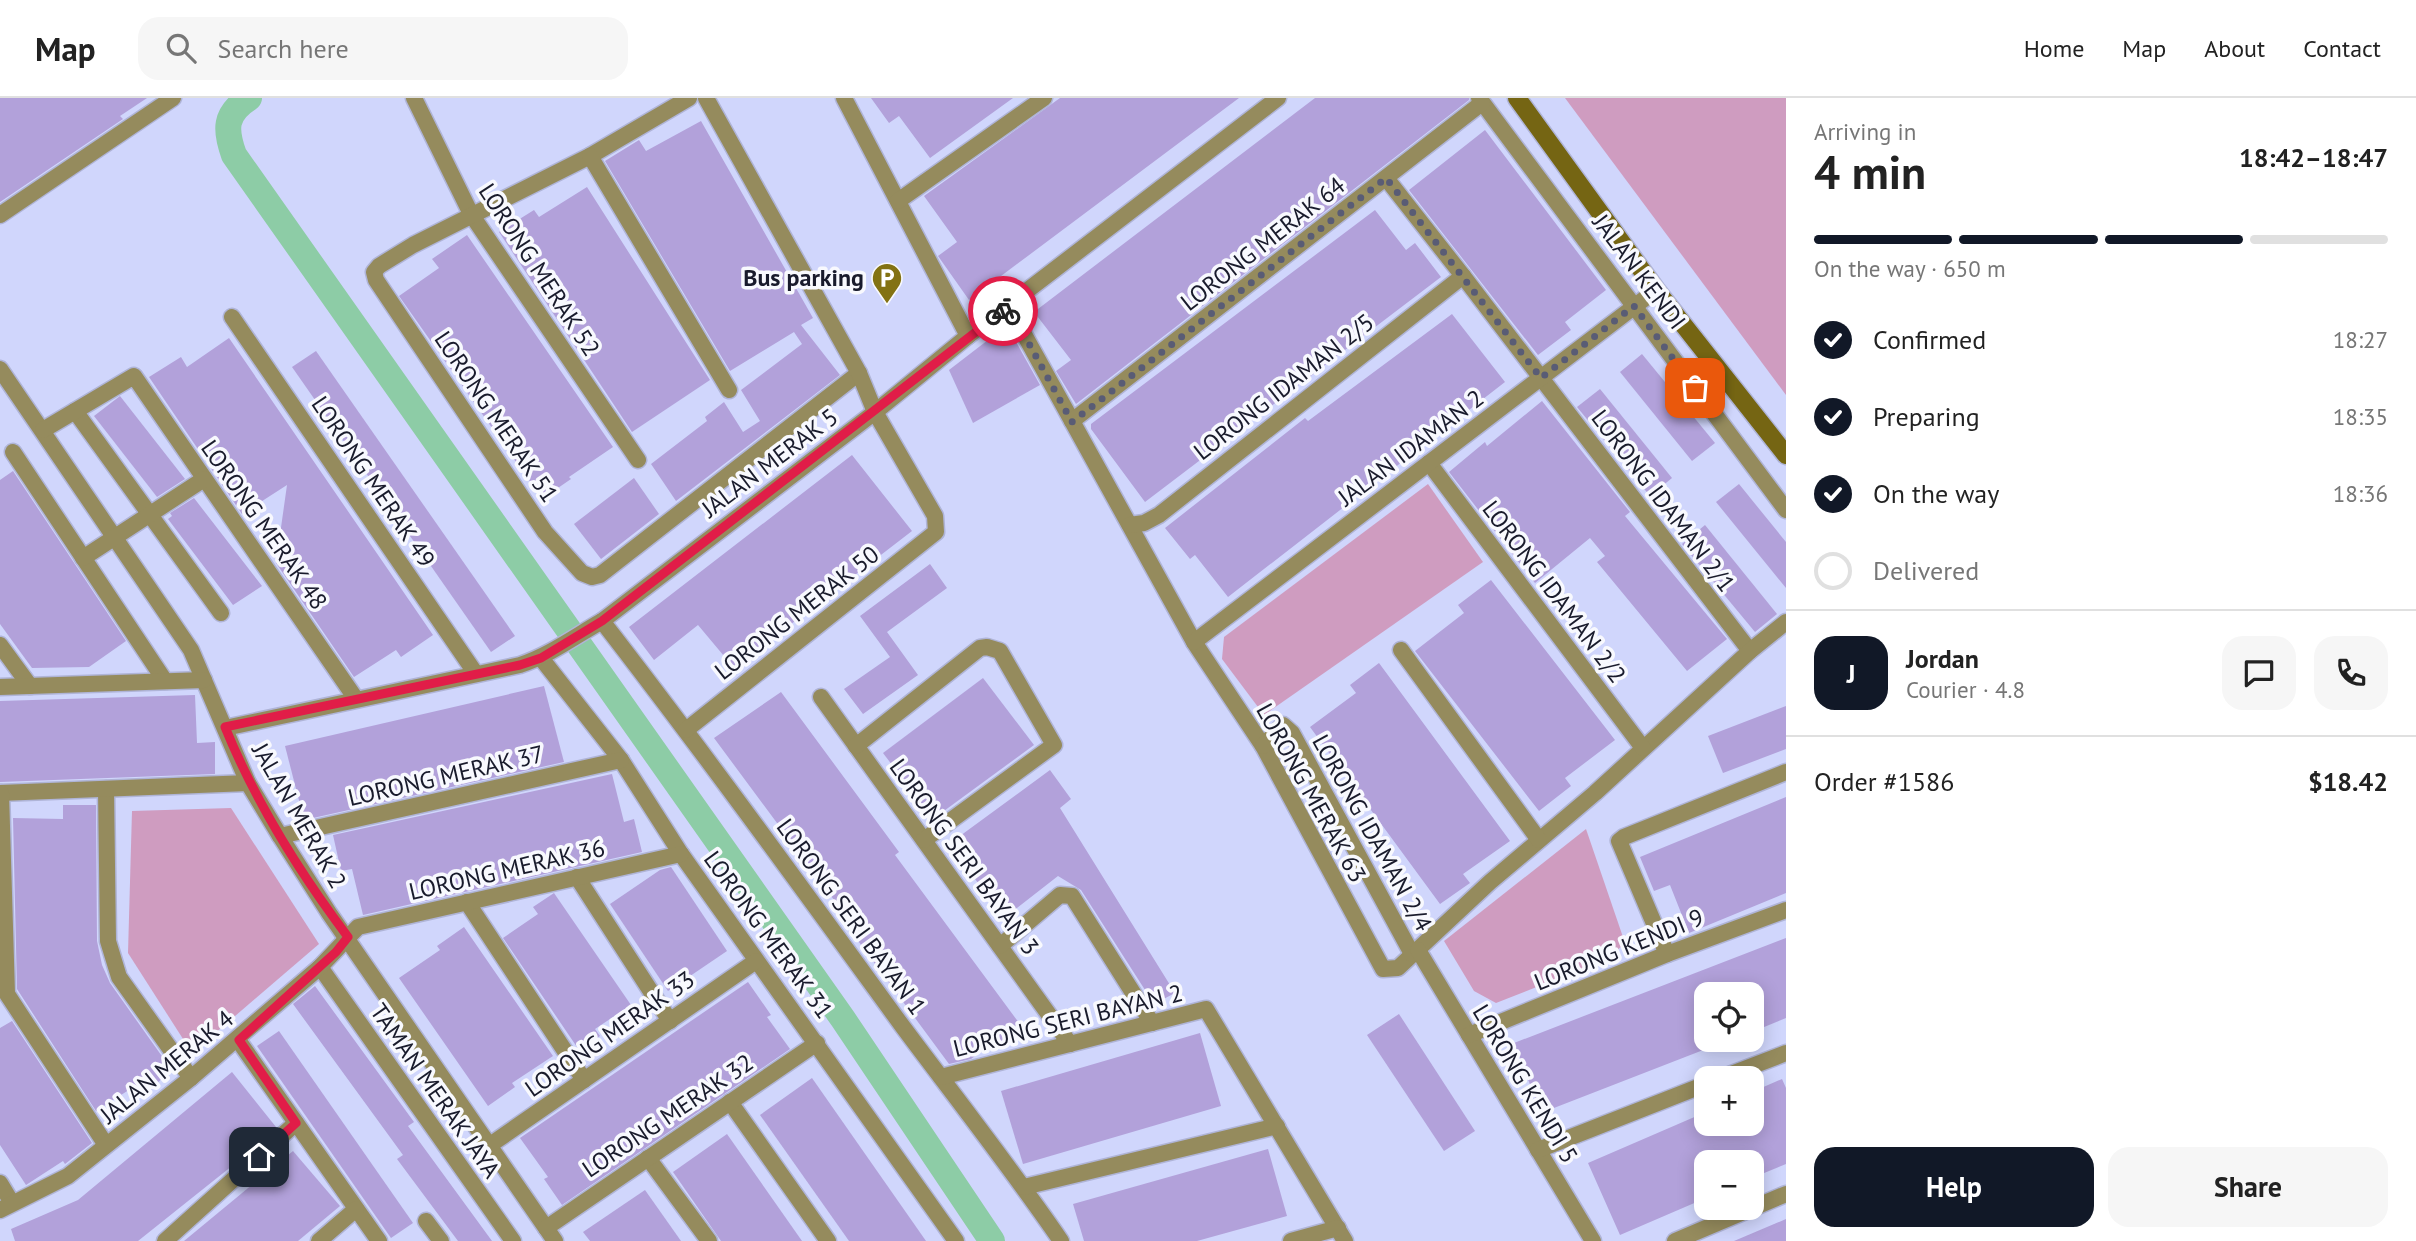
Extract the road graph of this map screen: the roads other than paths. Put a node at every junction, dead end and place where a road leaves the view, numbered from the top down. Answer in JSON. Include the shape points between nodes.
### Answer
{"nodes":[{"id":1,"x":173,"y":98,"type":"edge"},
{"id":2,"x":414,"y":98,"type":"edge"},
{"id":3,"x":690,"y":98,"type":"edge"},
{"id":4,"x":706,"y":98,"type":"edge"},
{"id":5,"x":844,"y":98,"type":"edge"},
{"id":6,"x":1044,"y":98,"type":"edge"},
{"id":7,"x":1278,"y":98,"type":"edge"},
{"id":8,"x":1517,"y":98,"type":"edge"},
{"id":9,"x":1480,"y":101,"type":"edge"},
{"id":10,"x":590,"y":156,"type":"junction"},
{"id":11,"x":1386,"y":178,"type":"junction"},
{"id":12,"x":898,"y":201,"type":"junction"},
{"id":13,"x":471,"y":214,"type":"junction"},
{"id":14,"x":0,"y":215,"type":"edge"},
{"id":15,"x":1463,"y":276,"type":"junction"},
{"id":16,"x":1656,"y":290,"type":"junction"},
{"id":17,"x":1634,"y":306,"type":"junction"},
{"id":18,"x":1009,"y":307,"type":"junction"},
{"id":19,"x":232,"y":317,"type":"dead end"},
{"id":20,"x":968,"y":336,"type":"junction"},
{"id":21,"x":0,"y":369,"type":"edge"},
{"id":22,"x":859,"y":373,"type":"junction"},
{"id":23,"x":1541,"y":378,"type":"junction"},
{"id":24,"x":729,"y":390,"type":"dead end"},
{"id":25,"x":75,"y":411,"type":"junction"},
{"id":26,"x":875,"y":412,"type":"junction"},
{"id":27,"x":1072,"y":422,"type":"junction"},
{"id":28,"x":43,"y":430,"type":"junction"},
{"id":29,"x":13,"y":452,"type":"dead end"},
{"id":30,"x":1786,"y":455,"type":"edge"},
{"id":31,"x":638,"y":460,"type":"dead end"},
{"id":32,"x":1429,"y":463,"type":"junction"},
{"id":33,"x":204,"y":479,"type":"junction"},
{"id":34,"x":1786,"y":509,"type":"edge"},
{"id":35,"x":149,"y":514,"type":"junction"},
{"id":36,"x":1130,"y":525,"type":"junction"},
{"id":37,"x":115,"y":537,"type":"junction"},
{"id":38,"x":83,"y":558,"type":"junction"},
{"id":39,"x":220,"y":613,"type":"dead end"},
{"id":40,"x":1786,"y":622,"type":"edge"},
{"id":41,"x":596,"y":624,"type":"junction"},
{"id":42,"x":1194,"y":642,"type":"junction"},
{"id":43,"x":0,"y":645,"type":"edge"},
{"id":44,"x":1401,"y":650,"type":"dead end"},
{"id":45,"x":1750,"y":651,"type":"junction"},
{"id":46,"x":541,"y":658,"type":"junction"},
{"id":47,"x":476,"y":674,"type":"junction"},
{"id":48,"x":204,"y":680,"type":"junction"},
{"id":49,"x":165,"y":681,"type":"junction"},
{"id":50,"x":30,"y":686,"type":"junction"},
{"id":51,"x":0,"y":687,"type":"edge"},
{"id":52,"x":821,"y":697,"type":"dead end"},
{"id":53,"x":356,"y":699,"type":"junction"},
{"id":54,"x":225,"y":727,"type":"junction"},
{"id":55,"x":687,"y":730,"type":"junction"},
{"id":56,"x":856,"y":746,"type":"junction"},
{"id":57,"x":1263,"y":746,"type":"junction"},
{"id":58,"x":1643,"y":748,"type":"junction"},
{"id":59,"x":621,"y":760,"type":"junction"},
{"id":60,"x":1786,"y":772,"type":"edge"},
{"id":61,"x":248,"y":783,"type":"junction"},
{"id":62,"x":106,"y":789,"type":"junction"},
{"id":63,"x":1,"y":793,"type":"edge"},
{"id":64,"x":280,"y":836,"type":"junction"},
{"id":65,"x":924,"y":840,"type":"junction"},
{"id":66,"x":1539,"y":840,"type":"junction"},
{"id":67,"x":681,"y":854,"type":"junction"},
{"id":68,"x":577,"y":877,"type":"junction"},
{"id":69,"x":2,"y":899,"type":"edge"},
{"id":70,"x":467,"y":902,"type":"junction"},
{"id":71,"x":1786,"y":910,"type":"edge"},
{"id":72,"x":348,"y":937,"type":"junction"},
{"id":73,"x":1000,"y":946,"type":"junction"},
{"id":74,"x":1415,"y":952,"type":"junction"},
{"id":75,"x":1667,"y":954,"type":"junction"},
{"id":76,"x":756,"y":961,"type":"junction"},
{"id":77,"x":320,"y":967,"type":"junction"},
{"id":78,"x":3,"y":995,"type":"edge"},
{"id":79,"x":670,"y":1021,"type":"junction"},
{"id":80,"x":1153,"y":1023,"type":"junction"},
{"id":81,"x":1469,"y":1035,"type":"junction"},
{"id":82,"x":239,"y":1040,"type":"junction"},
{"id":83,"x":817,"y":1043,"type":"junction"},
{"id":84,"x":1070,"y":1044,"type":"junction"},
{"id":85,"x":1786,"y":1053,"type":"edge"},
{"id":86,"x":1752,"y":1066,"type":"edge"},
{"id":87,"x":940,"y":1077,"type":"junction"},
{"id":88,"x":191,"y":1078,"type":"junction"},
{"id":89,"x":584,"y":1080,"type":"junction"},
{"id":90,"x":1694,"y":1089,"type":"edge"},
{"id":91,"x":730,"y":1102,"type":"junction"},
{"id":92,"x":296,"y":1123,"type":"junction"},
{"id":93,"x":1277,"y":1126,"type":"junction"},
{"id":94,"x":106,"y":1145,"type":"junction"},
{"id":95,"x":490,"y":1145,"type":"junction"},
{"id":96,"x":1538,"y":1150,"type":"junction"},
{"id":97,"x":648,"y":1158,"type":"junction"},
{"id":98,"x":0,"y":1182,"type":"edge"},
{"id":99,"x":1024,"y":1187,"type":"junction"},
{"id":100,"x":1786,"y":1194,"type":"edge"},
{"id":101,"x":6,"y":1207,"type":"edge"},
{"id":102,"x":356,"y":1209,"type":"junction"},
{"id":103,"x":426,"y":1221,"type":"dead end"},
{"id":104,"x":550,"y":1234,"type":"edge"},
{"id":105,"x":1342,"y":1234,"type":"edge"},
{"id":106,"x":165,"y":1241,"type":"edge"},
{"id":107,"x":319,"y":1241,"type":"edge"},
{"id":108,"x":379,"y":1241,"type":"edge"},
{"id":109,"x":441,"y":1241,"type":"edge"},
{"id":110,"x":513,"y":1241,"type":"edge"},
{"id":111,"x":709,"y":1241,"type":"edge"},
{"id":112,"x":828,"y":1241,"type":"edge"},
{"id":113,"x":956,"y":1241,"type":"edge"},
{"id":114,"x":1061,"y":1241,"type":"edge"},
{"id":115,"x":1291,"y":1241,"type":"edge"},
{"id":116,"x":1593,"y":1241,"type":"edge"},
{"id":117,"x":1675,"y":1241,"type":"edge"}],
"edges":[{"from":1,"to":14,"type":"street"},
{"from":2,"to":13,"type":"street","name":"LORONG MERAK 52"},
{"from":3,"to":10,"type":"street"},
{"from":4,"to":22,"type":"street"},
{"from":5,"to":12,"type":"street"},
{"from":6,"to":12,"type":"street"},
{"from":7,"to":18,"type":"street","name":"JALAN MERAK 5"},
{"from":8,"to":16,"type":"street","name":"JALAN KENDI"},
{"from":9,"to":11,"type":"street","name":"LORONG MERAK 64"},
{"from":9,"to":17,"type":"street","name":"JALAN KENDI"},
{"from":10,"to":13,"type":"street"},
{"from":10,"to":24,"type":"street"},
{"from":11,"to":15,"type":"street","name":"LORONG IDAMAN 2/1"},
{"from":11,"to":27,"type":"street","name":"LORONG MERAK 64"},
{"from":12,"to":20,"type":"street"},
{"from":13,"to":22,"type":"street","name":"LORONG MERAK 51","via":[[379,266],[374,272],[376,280],[545,532],[582,573],[600,575]]},
{"from":13,"to":31,"type":"street","name":"LORONG MERAK 52"},
{"from":15,"to":23,"type":"street","name":"LORONG IDAMAN 2/1"},
{"from":15,"to":36,"type":"street","name":"LORONG IDAMAN 2/5","via":[[1159,515]]},
{"from":16,"to":17,"type":"street","name":"JALAN IDAMAN 2"},
{"from":16,"to":30,"type":"street","name":"JALAN KENDI"},
{"from":17,"to":23,"type":"street","name":"JALAN IDAMAN 2"},
{"from":17,"to":34,"type":"street","name":"JALAN KENDI"},
{"from":18,"to":20,"type":"street","name":"JALAN MERAK 5"},
{"from":18,"to":27,"type":"street","name":"LORONG MERAK 63"},
{"from":19,"to":47,"type":"street","name":"LORONG MERAK 49"},
{"from":20,"to":26,"type":"street","name":"JALAN MERAK 5"},
{"from":21,"to":28,"type":"street","name":"JALAN MERAK 2"},
{"from":22,"to":26,"type":"street"},
{"from":23,"to":32,"type":"street","name":"JALAN IDAMAN 2"},
{"from":23,"to":45,"type":"street","name":"LORONG IDAMAN 2/1"},
{"from":25,"to":28,"type":"street"},
{"from":25,"to":33,"type":"street","name":"LORONG MERAK 48","via":[[134,376]]},
{"from":25,"to":35,"type":"street"},
{"from":26,"to":41,"type":"street","name":"JALAN MERAK 5"},
{"from":26,"to":55,"type":"street","name":"LORONG MERAK 50","via":[[935,516],[936,532]]},
{"from":27,"to":36,"type":"street","name":"LORONG MERAK 63"},
{"from":28,"to":37,"type":"street","name":"JALAN MERAK 2"},
{"from":29,"to":38,"type":"street"},
{"from":32,"to":42,"type":"street","name":"JALAN IDAMAN 2"},
{"from":32,"to":58,"type":"street","name":"LORONG IDAMAN 2/2"},
{"from":33,"to":35,"type":"street"},
{"from":33,"to":53,"type":"street","name":"LORONG MERAK 48"},
{"from":35,"to":37,"type":"street"},
{"from":35,"to":39,"type":"street"},
{"from":36,"to":42,"type":"street","name":"LORONG MERAK 63"},
{"from":37,"to":38,"type":"street"},
{"from":37,"to":48,"type":"street","name":"JALAN MERAK 2","via":[[191,650]]},
{"from":38,"to":49,"type":"street"},
{"from":40,"to":45,"type":"street"},
{"from":41,"to":46,"type":"street","name":"JALAN MERAK 5"},
{"from":41,"to":55,"type":"street","name":"LORONG SERI BAYAN 1"},
{"from":42,"to":57,"type":"street","name":"LORONG MERAK 63"},
{"from":43,"to":50,"type":"street"},
{"from":44,"to":66,"type":"street"},
{"from":45,"to":58,"type":"street"},
{"from":46,"to":47,"type":"street","name":"JALAN MERAK 5"},
{"from":46,"to":59,"type":"street","name":"LORONG MERAK 31"},
{"from":47,"to":53,"type":"street","name":"JALAN MERAK 5"},
{"from":48,"to":49,"type":"street"},
{"from":48,"to":54,"type":"street","name":"JALAN MERAK 2"},
{"from":49,"to":50,"type":"street"},
{"from":50,"to":51,"type":"street"},
{"from":52,"to":56,"type":"street","name":"LORONG SERI BAYAN 3"},
{"from":53,"to":54,"type":"street","name":"JALAN MERAK 5"},
{"from":54,"to":61,"type":"street","name":"JALAN MERAK 2"},
{"from":55,"to":87,"type":"street","name":"LORONG SERI BAYAN 1"},
{"from":56,"to":65,"type":"street","name":"LORONG SERI BAYAN 3"},
{"from":56,"to":65,"type":"street","via":[[979,648],[1000,651],[1054,745]]},
{"from":57,"to":74,"type":"street","name":"LORONG MERAK 63","via":[[1383,969],[1398,968]]},
{"from":57,"to":74,"type":"street","name":"LORONG IDAMAN 2/4","via":[[1283,725],[1292,733]]},
{"from":58,"to":66,"type":"street"},
{"from":59,"to":64,"type":"street","name":"LORONG MERAK 37"},
{"from":59,"to":67,"type":"street","name":"LORONG MERAK 31"},
{"from":60,"to":75,"type":"street","via":[[1619,841]]},
{"from":61,"to":62,"type":"street"},
{"from":61,"to":64,"type":"street","name":"JALAN MERAK 2"},
{"from":62,"to":63,"type":"street"},
{"from":62,"to":88,"type":"street","via":[[111,957],[118,977]]},
{"from":63,"to":69,"type":"street"},
{"from":64,"to":72,"type":"street","name":"JALAN MERAK 2"},
{"from":65,"to":73,"type":"street","name":"LORONG SERI BAYAN 3"},
{"from":66,"to":74,"type":"street"},
{"from":67,"to":68,"type":"street","name":"LORONG MERAK 36"},
{"from":67,"to":76,"type":"street","name":"LORONG MERAK 31"},
{"from":68,"to":70,"type":"street","name":"LORONG MERAK 36"},
{"from":68,"to":79,"type":"street"},
{"from":69,"to":78,"type":"street"},
{"from":70,"to":72,"type":"street","name":"LORONG MERAK 36","via":[[358,927]]},
{"from":70,"to":89,"type":"street"},
{"from":71,"to":75,"type":"street","name":"LORONG KENDI 9"},
{"from":72,"to":77,"type":"street","name":"JALAN MERAK 4"},
{"from":72,"to":95,"type":"street","name":"JALAN MERAK 2"},
{"from":73,"to":80,"type":"street","via":[[1060,895],[1072,896]]},
{"from":73,"to":84,"type":"street","name":"LORONG SERI BAYAN 3"},
{"from":74,"to":81,"type":"street","name":"LORONG KENDI 5"},
{"from":75,"to":81,"type":"street","name":"LORONG KENDI 9"},
{"from":76,"to":79,"type":"street","name":"LORONG MERAK 33"},
{"from":76,"to":83,"type":"street","name":"LORONG MERAK 31"},
{"from":77,"to":82,"type":"street","name":"JALAN MERAK 4"},
{"from":77,"to":110,"type":"street","name":"TAMAN MERAK JAYA"},
{"from":78,"to":94,"type":"street"},
{"from":79,"to":89,"type":"street","name":"LORONG MERAK 33"},
{"from":80,"to":84,"type":"street","name":"LORONG SERI BAYAN 2"},
{"from":80,"to":93,"type":"street","name":"LORONG SERI BAYAN 2","via":[[1206,1009]]},
{"from":81,"to":96,"type":"street","name":"LORONG KENDI 5"},
{"from":82,"to":88,"type":"street","name":"JALAN MERAK 4"},
{"from":82,"to":92,"type":"street"},
{"from":83,"to":91,"type":"street","name":"LORONG MERAK 32"},
{"from":83,"to":113,"type":"street","name":"LORONG MERAK 31"},
{"from":84,"to":87,"type":"street","name":"LORONG SERI BAYAN 2"},
{"from":85,"to":86,"type":"street"},
{"from":87,"to":99,"type":"street","name":"LORONG SERI BAYAN 1"},
{"from":88,"to":94,"type":"street","name":"JALAN MERAK 4"},
{"from":89,"to":95,"type":"street","name":"LORONG MERAK 33"},
{"from":90,"to":96,"type":"street"},
{"from":91,"to":97,"type":"street","name":"LORONG MERAK 32"},
{"from":91,"to":112,"type":"street"},
{"from":92,"to":102,"type":"street"},
{"from":92,"to":106,"type":"street"},
{"from":93,"to":99,"type":"street"},
{"from":93,"to":105,"type":"street"},
{"from":94,"to":101,"type":"street","name":"JALAN MERAK 4","via":[[68,1176]]},
{"from":95,"to":104,"type":"street","name":"JALAN MERAK 2"},
{"from":96,"to":116,"type":"street","name":"LORONG KENDI 5"},
{"from":97,"to":104,"type":"street","name":"LORONG MERAK 32"},
{"from":97,"to":111,"type":"street"},
{"from":98,"to":101,"type":"street"},
{"from":99,"to":114,"type":"street","name":"LORONG SERI BAYAN 1"},
{"from":100,"to":117,"type":"street"},
{"from":102,"to":107,"type":"street"},
{"from":102,"to":108,"type":"street"},
{"from":103,"to":109,"type":"street"},
{"from":105,"to":115,"type":"street"}]}
